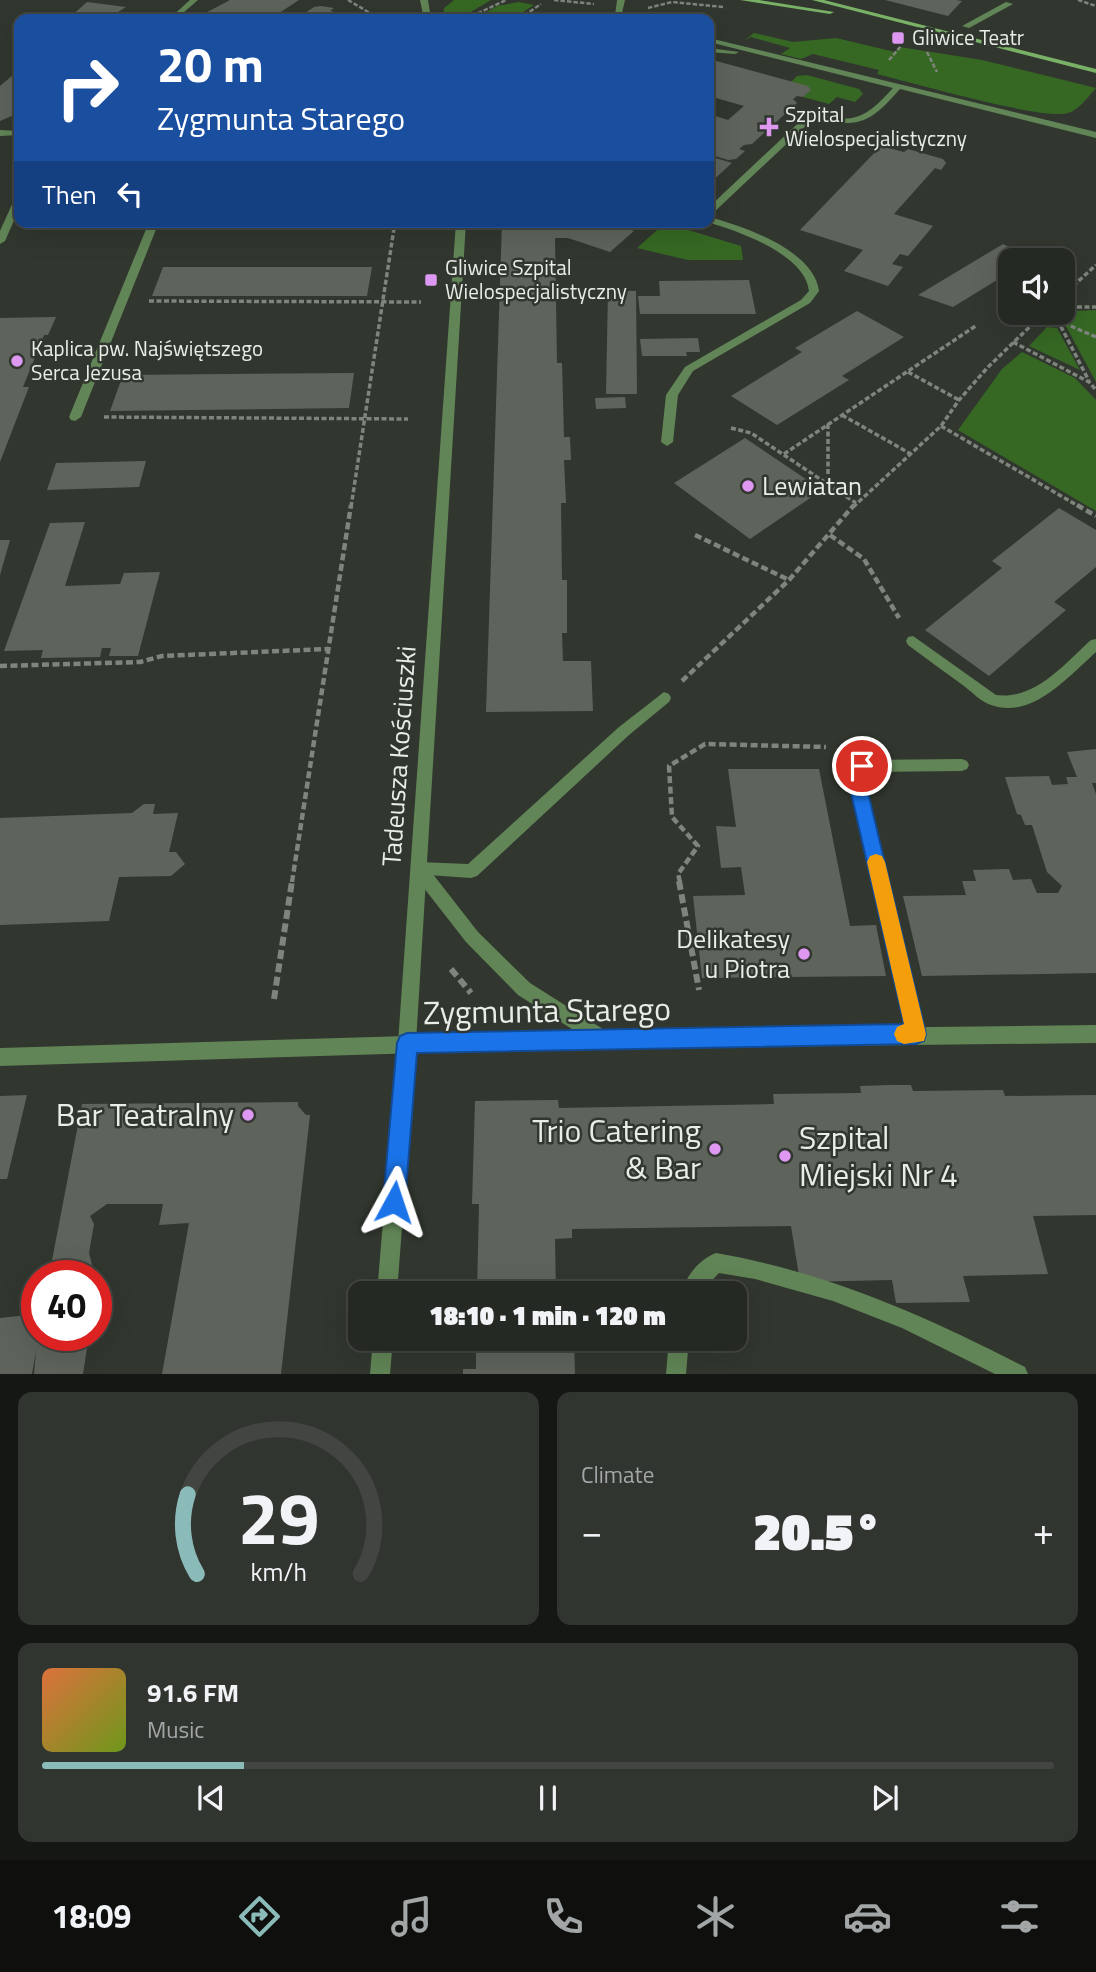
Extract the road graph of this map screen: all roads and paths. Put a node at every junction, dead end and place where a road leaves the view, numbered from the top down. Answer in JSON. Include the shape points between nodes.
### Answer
{"nodes":[{"id":1,"x":192,"y":0,"type":"edge"},
{"id":2,"x":348,"y":0,"type":"edge"},
{"id":3,"x":506,"y":0,"type":"edge"},
{"id":4,"x":554,"y":0,"type":"edge"},
{"id":5,"x":744,"y":0,"type":"edge"},
{"id":6,"x":816,"y":0,"type":"edge"},
{"id":7,"x":1078,"y":0,"type":"edge"},
{"id":8,"x":541,"y":4,"type":"dead end"},
{"id":9,"x":1009,"y":4,"type":"dead end"},
{"id":10,"x":1096,"y":4,"type":"edge"},
{"id":11,"x":617,"y":9,"type":"edge"},
{"id":12,"x":177,"y":14,"type":"edge"},
{"id":13,"x":372,"y":14,"type":"edge"},
{"id":14,"x":475,"y":14,"type":"edge"},
{"id":15,"x":526,"y":14,"type":"edge"},
{"id":16,"x":907,"y":24,"type":"junction"},
{"id":17,"x":965,"y":26,"type":"dead end"},
{"id":18,"x":714,"y":41,"type":"edge"},
{"id":19,"x":714,"y":50,"type":"edge"},
{"id":20,"x":751,"y":50,"type":"junction"},
{"id":21,"x":1096,"y":71,"type":"edge"},
{"id":22,"x":898,"y":87,"type":"junction"},
{"id":23,"x":1096,"y":135,"type":"edge"},
{"id":24,"x":714,"y":207,"type":"edge"},
{"id":25,"x":14,"y":211,"type":"edge"},
{"id":26,"x":714,"y":222,"type":"edge"},
{"id":27,"x":152,"y":228,"type":"edge"},
{"id":28,"x":394,"y":228,"type":"edge"},
{"id":29,"x":461,"y":228,"type":"edge"},
{"id":30,"x":0,"y":241,"type":"edge"},
{"id":31,"x":1096,"y":265,"type":"edge"},
{"id":32,"x":1075,"y":284,"type":"edge"},
{"id":33,"x":122,"y":301,"type":"junction"},
{"id":34,"x":383,"y":302,"type":"junction"},
{"id":35,"x":421,"y":302,"type":"dead end"},
{"id":36,"x":1075,"y":307,"type":"edge"},
{"id":37,"x":1096,"y":307,"type":"edge"},
{"id":38,"x":977,"y":325,"type":"dead end"},
{"id":39,"x":1031,"y":325,"type":"edge"},
{"id":40,"x":1059,"y":325,"type":"edge"},
{"id":41,"x":1069,"y":325,"type":"edge"},
{"id":42,"x":1096,"y":338,"type":"edge"},
{"id":43,"x":1013,"y":342,"type":"junction"},
{"id":44,"x":907,"y":372,"type":"junction"},
{"id":45,"x":1089,"y":382,"type":"junction"},
{"id":46,"x":1096,"y":390,"type":"edge"},
{"id":47,"x":959,"y":400,"type":"junction"},
{"id":48,"x":842,"y":415,"type":"junction"},
{"id":49,"x":75,"y":417,"type":"joint"},
{"id":50,"x":364,"y":418,"type":"junction"},
{"id":51,"x":408,"y":419,"type":"dead end"},
{"id":52,"x":828,"y":424,"type":"junction"},
{"id":53,"x":942,"y":426,"type":"junction"},
{"id":54,"x":731,"y":428,"type":"dead end"},
{"id":55,"x":667,"y":443,"type":"dead end"},
{"id":56,"x":784,"y":454,"type":"junction"},
{"id":57,"x":911,"y":454,"type":"junction"},
{"id":58,"x":828,"y":483,"type":"junction"},
{"id":59,"x":856,"y":503,"type":"junction"},
{"id":60,"x":1096,"y":516,"type":"edge"},
{"id":61,"x":695,"y":535,"type":"dead end"},
{"id":62,"x":830,"y":535,"type":"junction"},
{"id":63,"x":789,"y":580,"type":"junction"},
{"id":64,"x":913,"y":641,"type":"joint"},
{"id":65,"x":1096,"y":644,"type":"edge"},
{"id":66,"x":328,"y":649,"type":"junction"},
{"id":67,"x":0,"y":666,"type":"edge"},
{"id":68,"x":663,"y":698,"type":"joint"},
{"id":69,"x":826,"y":747,"type":"dead end"},
{"id":70,"x":962,"y":765,"type":"dead end"},
{"id":71,"x":419,"y":869,"type":"junction"},
{"id":72,"x":451,"y":969,"type":"dead end"},
{"id":73,"x":699,"y":990,"type":"dead end"},
{"id":74,"x":471,"y":993,"type":"dead end"},
{"id":75,"x":274,"y":999,"type":"dead end"},
{"id":76,"x":916,"y":1034,"type":"junction"},
{"id":77,"x":1096,"y":1034,"type":"edge"},
{"id":78,"x":604,"y":1040,"type":"junction"},
{"id":79,"x":407,"y":1043,"type":"junction"},
{"id":80,"x":0,"y":1057,"type":"edge"},
{"id":81,"x":388,"y":1281,"type":"edge"},
{"id":82,"x":696,"y":1281,"type":"edge"},
{"id":83,"x":382,"y":1351,"type":"edge"},
{"id":84,"x":678,"y":1351,"type":"edge"},
{"id":85,"x":380,"y":1374,"type":"edge"},
{"id":86,"x":677,"y":1374,"type":"edge"},
{"id":87,"x":1018,"y":1374,"type":"edge"}],
"edges":[{"from":1,"to":12,"type":"street"},
{"from":2,"to":13,"type":"path"},
{"from":3,"to":14,"type":"path"},
{"from":4,"to":11,"type":"path"},
{"from":5,"to":16,"type":"main road"},
{"from":6,"to":16,"type":"main road"},
{"from":7,"to":10,"type":"path"},
{"from":8,"to":15,"type":"path"},
{"from":9,"to":17,"type":"street"},
{"from":16,"to":21,"type":"main road"},
{"from":18,"to":20,"type":"street"},
{"from":19,"to":20,"type":"street"},
{"from":20,"to":22,"type":"street"},
{"from":22,"to":23,"type":"street"},
{"from":22,"to":24,"type":"street","via":[[867,119],[846,123],[812,115]]},
{"from":25,"to":30,"type":"street"},
{"from":26,"to":55,"type":"street","via":[[771,243],[809,276],[815,288],[806,302],[689,369],[669,398]]},
{"from":27,"to":33,"type":"street"},
{"from":28,"to":34,"type":"path"},
{"from":29,"to":71,"type":"street","name":"Tadeusza Kościuszki"},
{"from":31,"to":32,"type":"path"},
{"from":33,"to":34,"type":"path"},
{"from":33,"to":49,"type":"street"},
{"from":34,"to":35,"type":"path"},
{"from":34,"to":50,"type":"path"},
{"from":36,"to":37,"type":"path"},
{"from":38,"to":44,"type":"path"},
{"from":39,"to":43,"type":"path"},
{"from":40,"to":45,"type":"path"},
{"from":41,"to":42,"type":"path"},
{"from":43,"to":45,"type":"path"},
{"from":43,"to":47,"type":"path"},
{"from":44,"to":47,"type":"path"},
{"from":44,"to":48,"type":"path"},
{"from":45,"to":46,"type":"path"},
{"from":47,"to":53,"type":"path"},
{"from":48,"to":52,"type":"path"},
{"from":48,"to":57,"type":"path"},
{"from":49,"to":50,"type":"path"},
{"from":50,"to":51,"type":"path"},
{"from":50,"to":66,"type":"path"},
{"from":52,"to":56,"type":"path"},
{"from":52,"to":58,"type":"path"},
{"from":53,"to":57,"type":"path"},
{"from":53,"to":60,"type":"path"},
{"from":54,"to":56,"type":"path","via":[[751,433]]},
{"from":56,"to":58,"type":"path"},
{"from":57,"to":59,"type":"path"},
{"from":58,"to":59,"type":"path"},
{"from":59,"to":62,"type":"path"},
{"from":61,"to":63,"type":"path"},
{"from":62,"to":63,"type":"path"},
{"from":62,"to":64,"type":"path","via":[[864,559]]},
{"from":63,"to":68,"type":"path"},
{"from":64,"to":65,"type":"street","via":[[1005,704],[1034,697]]},
{"from":66,"to":67,"type":"path"},
{"from":66,"to":75,"type":"path"},
{"from":68,"to":71,"type":"street","via":[[471,871]]},
{"from":69,"to":73,"type":"path","via":[[705,744],[669,766],[672,817],[698,846],[678,874]]},
{"from":70,"to":76,"type":"street","via":[[862,766],[858,772]]},
{"from":71,"to":78,"type":"street","via":[[472,937],[524,989]]},
{"from":71,"to":79,"type":"street","name":"Tadeusza Kościuszki"},
{"from":72,"to":74,"type":"path"},
{"from":76,"to":77,"type":"street","name":"Zygmunta Starego"},
{"from":76,"to":78,"type":"street","name":"Zygmunta Starego"},
{"from":78,"to":79,"type":"street","name":"Zygmunta Starego"},
{"from":79,"to":80,"type":"street","name":"Zygmunta Starego"},
{"from":79,"to":81,"type":"street","name":"Tadeusza Kościuszki"},
{"from":82,"to":87,"type":"street","via":[[716,1263],[749,1267],[873,1306]]},
{"from":83,"to":85,"type":"street"},
{"from":84,"to":86,"type":"street"}]}
